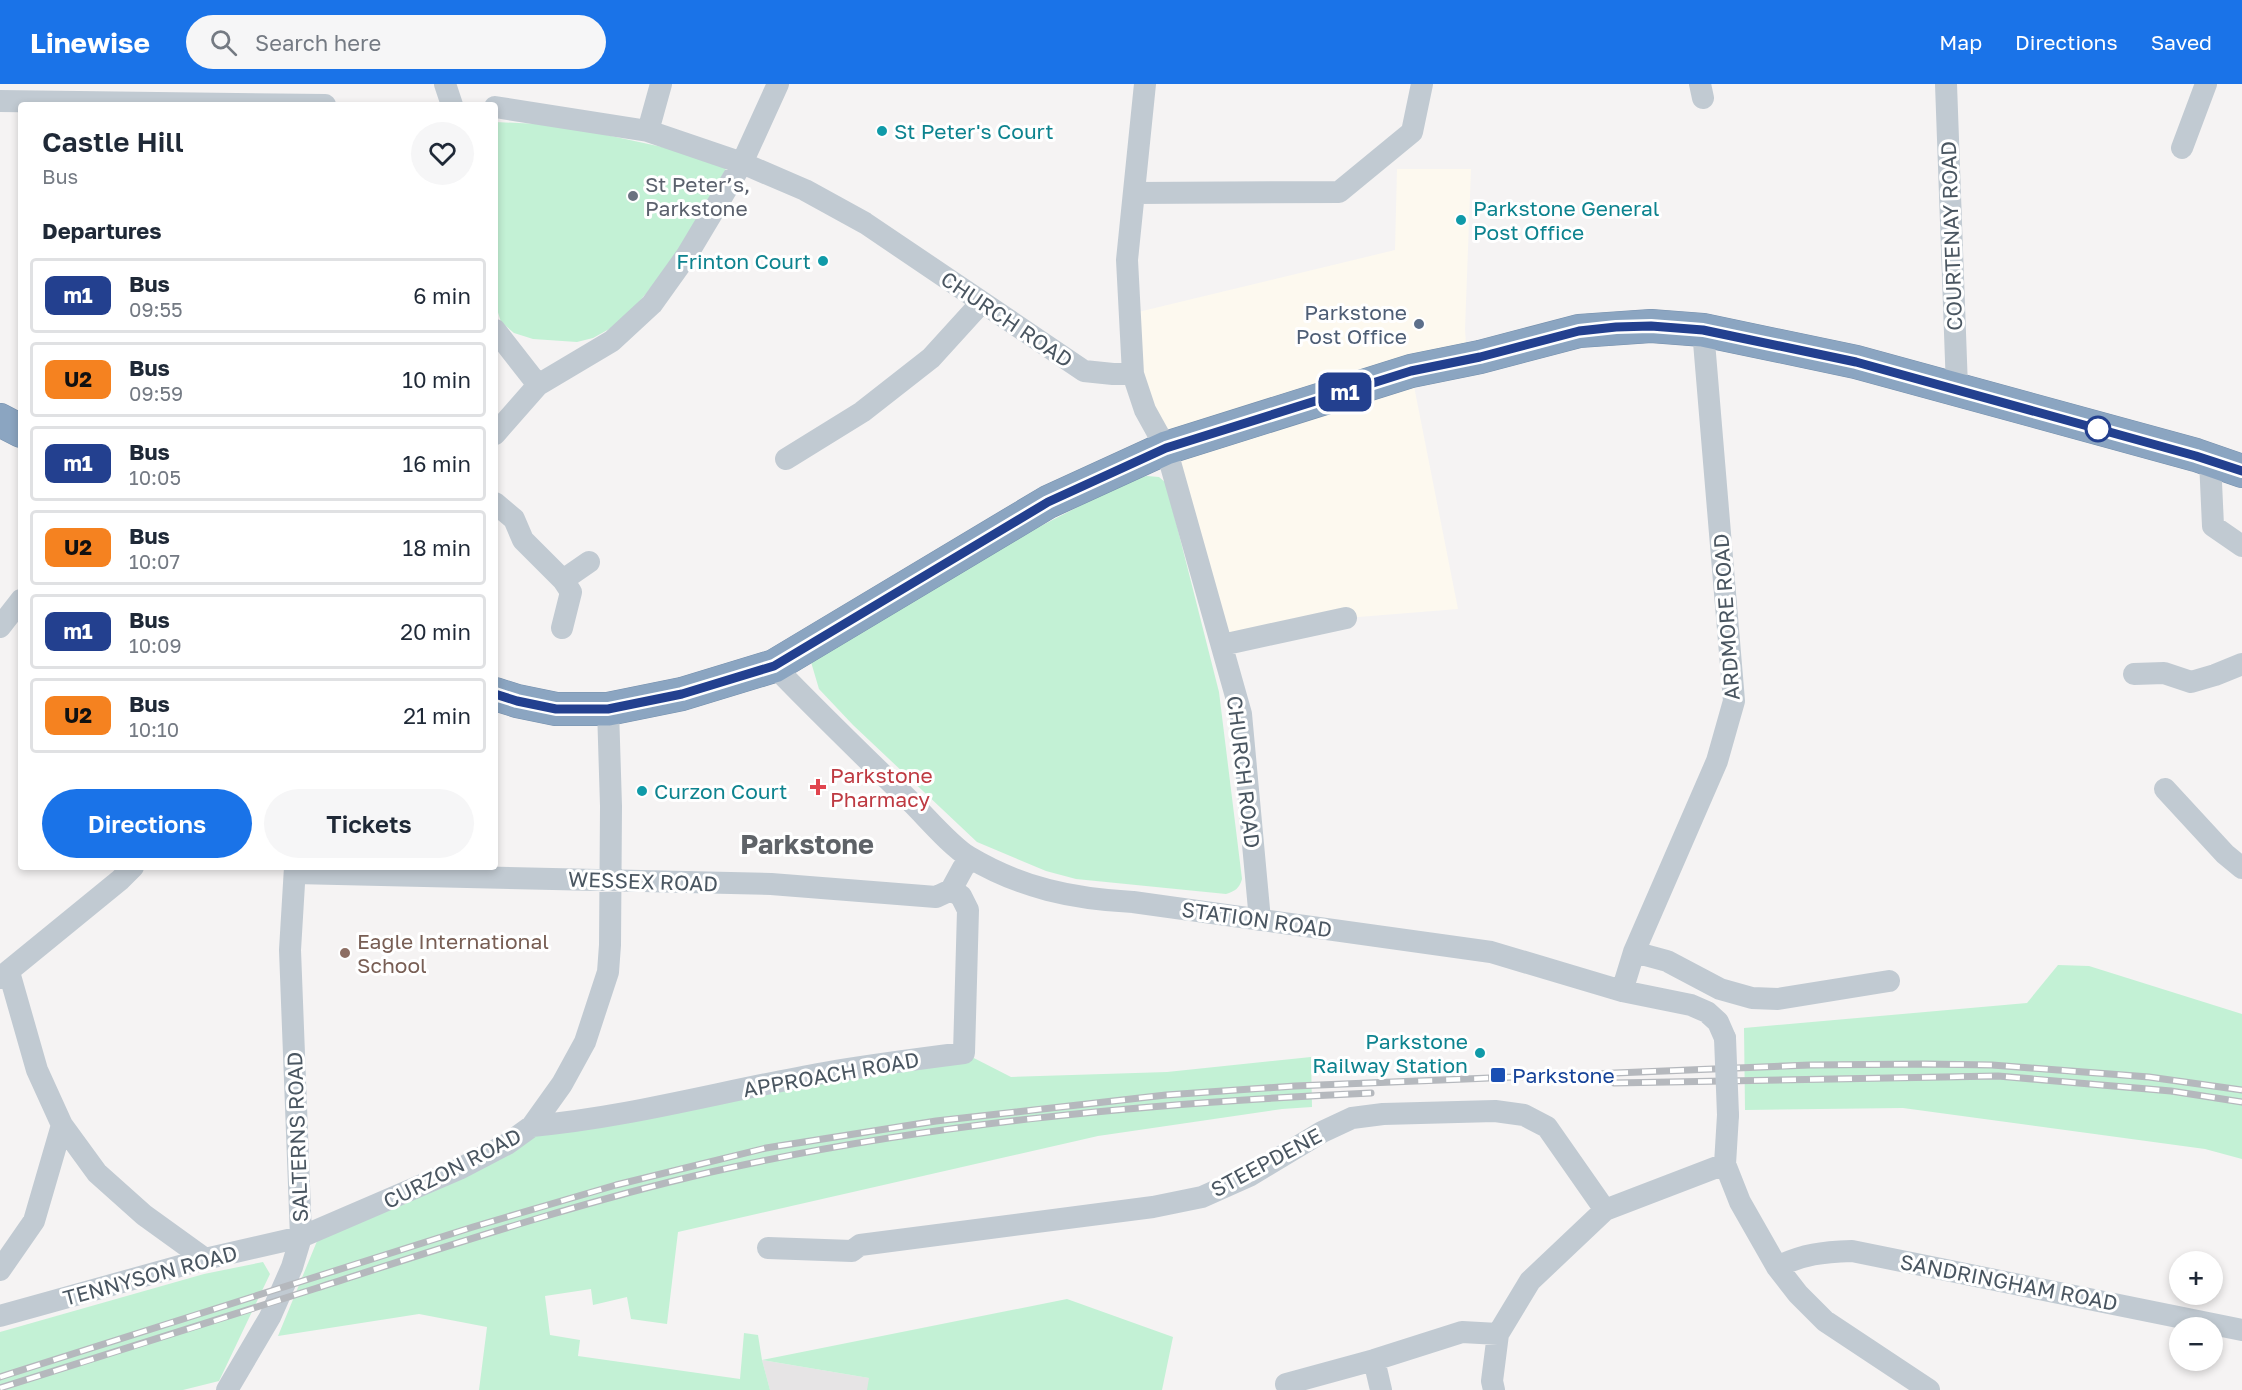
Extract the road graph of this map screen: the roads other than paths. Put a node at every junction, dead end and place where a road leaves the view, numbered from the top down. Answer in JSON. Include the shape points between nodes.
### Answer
{"nodes":[{"id":1,"x":445,"y":84,"type":"edge"},
{"id":2,"x":661,"y":84,"type":"edge"},
{"id":3,"x":778,"y":84,"type":"edge"},
{"id":4,"x":1145,"y":84,"type":"edge"},
{"id":5,"x":1422,"y":84,"type":"edge"},
{"id":6,"x":1946,"y":84,"type":"edge"},
{"id":7,"x":2206,"y":84,"type":"edge"},
{"id":8,"x":0,"y":101,"type":"edge"},
{"id":9,"x":64,"y":102,"type":"edge"},
{"id":10,"x":451,"y":102,"type":"edge"},
{"id":11,"x":498,"y":108,"type":"edge"},
{"id":12,"x":648,"y":131,"type":"junction"},
{"id":13,"x":2182,"y":148,"type":"dead end"},
{"id":14,"x":742,"y":163,"type":"junction"},
{"id":15,"x":1134,"y":193,"type":"junction"},
{"id":16,"x":981,"y":303,"type":"junction"},
{"id":17,"x":1703,"y":330,"type":"junction"},
{"id":18,"x":498,"y":334,"type":"edge"},
{"id":19,"x":1133,"y":374,"type":"junction"},
{"id":20,"x":538,"y":385,"type":"junction"},
{"id":21,"x":1957,"y":388,"type":"junction"},
{"id":22,"x":0,"y":420,"type":"edge"},
{"id":23,"x":18,"y":429,"type":"edge"},
{"id":24,"x":498,"y":431,"type":"edge"},
{"id":25,"x":1166,"y":448,"type":"junction"},
{"id":26,"x":786,"y":459,"type":"dead end"},
{"id":27,"x":2210,"y":460,"type":"junction"},
{"id":28,"x":2242,"y":471,"type":"edge"},
{"id":29,"x":498,"y":506,"type":"edge"},
{"id":30,"x":2242,"y":546,"type":"edge"},
{"id":31,"x":589,"y":562,"type":"dead end"},
{"id":32,"x":563,"y":580,"type":"junction"},
{"id":33,"x":18,"y":604,"type":"edge"},
{"id":34,"x":1346,"y":618,"type":"dead end"},
{"id":35,"x":0,"y":627,"type":"edge"},
{"id":36,"x":562,"y":628,"type":"dead end"},
{"id":37,"x":1222,"y":645,"type":"junction"},
{"id":38,"x":2242,"y":664,"type":"edge"},
{"id":39,"x":774,"y":666,"type":"junction"},
{"id":40,"x":2134,"y":674,"type":"dead end"},
{"id":41,"x":498,"y":695,"type":"edge"},
{"id":42,"x":608,"y":709,"type":"junction"},
{"id":43,"x":2164,"y":789,"type":"dead end"},
{"id":44,"x":971,"y":858,"type":"junction"},
{"id":45,"x":2242,"y":868,"type":"edge"},
{"id":46,"x":130,"y":870,"type":"edge"},
{"id":47,"x":295,"y":870,"type":"edge"},
{"id":48,"x":610,"y":879,"type":"junction"},
{"id":49,"x":951,"y":891,"type":"junction"},
{"id":50,"x":1260,"y":920,"type":"junction"},
{"id":51,"x":1634,"y":951,"type":"junction"},
{"id":52,"x":4,"y":975,"type":"edge"},
{"id":53,"x":1889,"y":981,"type":"dead end"},
{"id":54,"x":1622,"y":991,"type":"junction"},
{"id":55,"x":62,"y":1125,"type":"junction"},
{"id":56,"x":532,"y":1126,"type":"junction"},
{"id":57,"x":1725,"y":1164,"type":"junction"},
{"id":58,"x":1605,"y":1210,"type":"junction"},
{"id":59,"x":301,"y":1238,"type":"junction"},
{"id":60,"x":768,"y":1248,"type":"dead end"},
{"id":61,"x":205,"y":1259,"type":"junction"},
{"id":62,"x":1777,"y":1267,"type":"junction"},
{"id":63,"x":0,"y":1270,"type":"edge"},
{"id":64,"x":0,"y":1316,"type":"edge"},
{"id":65,"x":2242,"y":1330,"type":"edge"},
{"id":66,"x":1498,"y":1334,"type":"junction"},
{"id":67,"x":1374,"y":1360,"type":"junction"},
{"id":68,"x":1286,"y":1384,"type":"dead end"},
{"id":69,"x":227,"y":1390,"type":"edge"},
{"id":70,"x":1381,"y":1390,"type":"edge"},
{"id":71,"x":1494,"y":1390,"type":"edge"},
{"id":72,"x":1929,"y":1390,"type":"edge"}],
"edges":[{"from":1,"to":10,"type":"street"},
{"from":2,"to":12,"type":"street"},
{"from":3,"to":14,"type":"street"},
{"from":4,"to":15,"type":"street"},
{"from":5,"to":15,"type":"street","via":[[1412,132],[1339,192]]},
{"from":6,"to":21,"type":"street","name":"COURTENAY ROAD"},
{"from":7,"to":13,"type":"street"},
{"from":8,"to":9,"type":"street"},
{"from":11,"to":12,"type":"street","name":"CHURCH ROAD"},
{"from":12,"to":14,"type":"street","name":"CHURCH ROAD"},
{"from":14,"to":16,"type":"street","name":"CHURCH ROAD","via":[[805,190],[865,224]]},
{"from":14,"to":20,"type":"street","via":[[687,255],[652,304],[612,340]]},
{"from":15,"to":19,"type":"street","via":[[1127,260]]},
{"from":16,"to":19,"type":"street","name":"CHURCH ROAD","via":[[1084,371]]},
{"from":16,"to":26,"type":"street","via":[[931,357],[862,412]]},
{"from":17,"to":21,"type":"highway"},
{"from":17,"to":25,"type":"highway","via":[[1651,326],[1579,331],[1411,371]]},
{"from":17,"to":51,"type":"street","name":"ARDMORE ROAD","via":[[1734,701],[1717,761]]},
{"from":18,"to":20,"type":"street"},
{"from":19,"to":25,"type":"street","name":"CHURCH ROAD","via":[[1145,411]]},
{"from":20,"to":24,"type":"street"},
{"from":21,"to":27,"type":"highway"},
{"from":22,"to":23,"type":"highway"},
{"from":25,"to":37,"type":"street","name":"CHURCH ROAD"},
{"from":25,"to":39,"type":"highway","via":[[1048,502]]},
{"from":27,"to":28,"type":"highway"},
{"from":27,"to":30,"type":"street","via":[[2213,526]]},
{"from":29,"to":32,"type":"street","via":[[514,519],[523,540]]},
{"from":31,"to":32,"type":"street"},
{"from":32,"to":36,"type":"street","via":[[571,592]]},
{"from":33,"to":35,"type":"street"},
{"from":34,"to":37,"type":"street"},
{"from":37,"to":50,"type":"street","name":"CHURCH ROAD","via":[[1241,714]]},
{"from":38,"to":40,"type":"street","via":[[2191,682],[2164,673]]},
{"from":39,"to":42,"type":"highway","via":[[682,694]]},
{"from":39,"to":44,"type":"street","name":"STATION ROAD"},
{"from":41,"to":42,"type":"highway","via":[[556,709]]},
{"from":42,"to":48,"type":"street","name":"CURZON ROAD"},
{"from":43,"to":45,"type":"street"},
{"from":44,"to":49,"type":"street"},
{"from":44,"to":50,"type":"street","name":"STATION ROAD","via":[[1023,883],[1058,894]]},
{"from":46,"to":52,"type":"street"},
{"from":47,"to":48,"type":"street","name":"WESSEX ROAD"},
{"from":47,"to":59,"type":"street","name":"SALTERNS ROAD","via":[[290,950]]},
{"from":48,"to":49,"type":"street","name":"WESSEX ROAD","via":[[771,884],[936,897]]},
{"from":48,"to":56,"type":"street","name":"CURZON ROAD","via":[[608,972],[600,1000],[585,1042]]},
{"from":49,"to":56,"type":"street","name":"APPROACH ROAD","via":[[961,896],[968,910],[964,1053],[824,1073],[574,1123]]},
{"from":50,"to":54,"type":"street","name":"STATION ROAD","via":[[1491,952]]},
{"from":51,"to":53,"type":"street","via":[[1667,961],[1720,989],[1752,998],[1778,999]]},
{"from":51,"to":54,"type":"street","name":"ARDMORE ROAD"},
{"from":52,"to":55,"type":"street","via":[[37,1070]]},
{"from":54,"to":57,"type":"street","name":"STATION ROAD","bridge":true,"via":[[1691,1005],[1718,1022],[1725,1038]]},
{"from":55,"to":61,"type":"street","via":[[97,1173],[144,1215]]},
{"from":55,"to":63,"type":"street","via":[[34,1221]]},
{"from":56,"to":59,"type":"street","name":"CURZON ROAD","via":[[459,1169]]},
{"from":57,"to":58,"type":"street"},
{"from":57,"to":62,"type":"street","via":[[1740,1202]]},
{"from":58,"to":60,"type":"street","name":"STEEPDENE","via":[[1547,1127],[1524,1115],[1495,1111],[1383,1114],[1352,1118],[1249,1176],[1202,1197],[876,1250]]},
{"from":58,"to":66,"type":"street","via":[[1530,1281]]},
{"from":59,"to":61,"type":"street","name":"TENNYSON ROAD"},
{"from":59,"to":69,"type":"street","name":"SALTERNS ROAD","via":[[270,1317]]},
{"from":61,"to":64,"type":"street","name":"TENNYSON ROAD"},
{"from":62,"to":65,"type":"street","name":"SANDRINGHAM ROAD","via":[[1800,1256],[1852,1251]]},
{"from":62,"to":72,"type":"street","via":[[1825,1322]]},
{"from":66,"to":67,"type":"street","via":[[1461,1332]]},
{"from":66,"to":71,"type":"street"},
{"from":67,"to":68,"type":"street"},
{"from":67,"to":70,"type":"street"}]}
